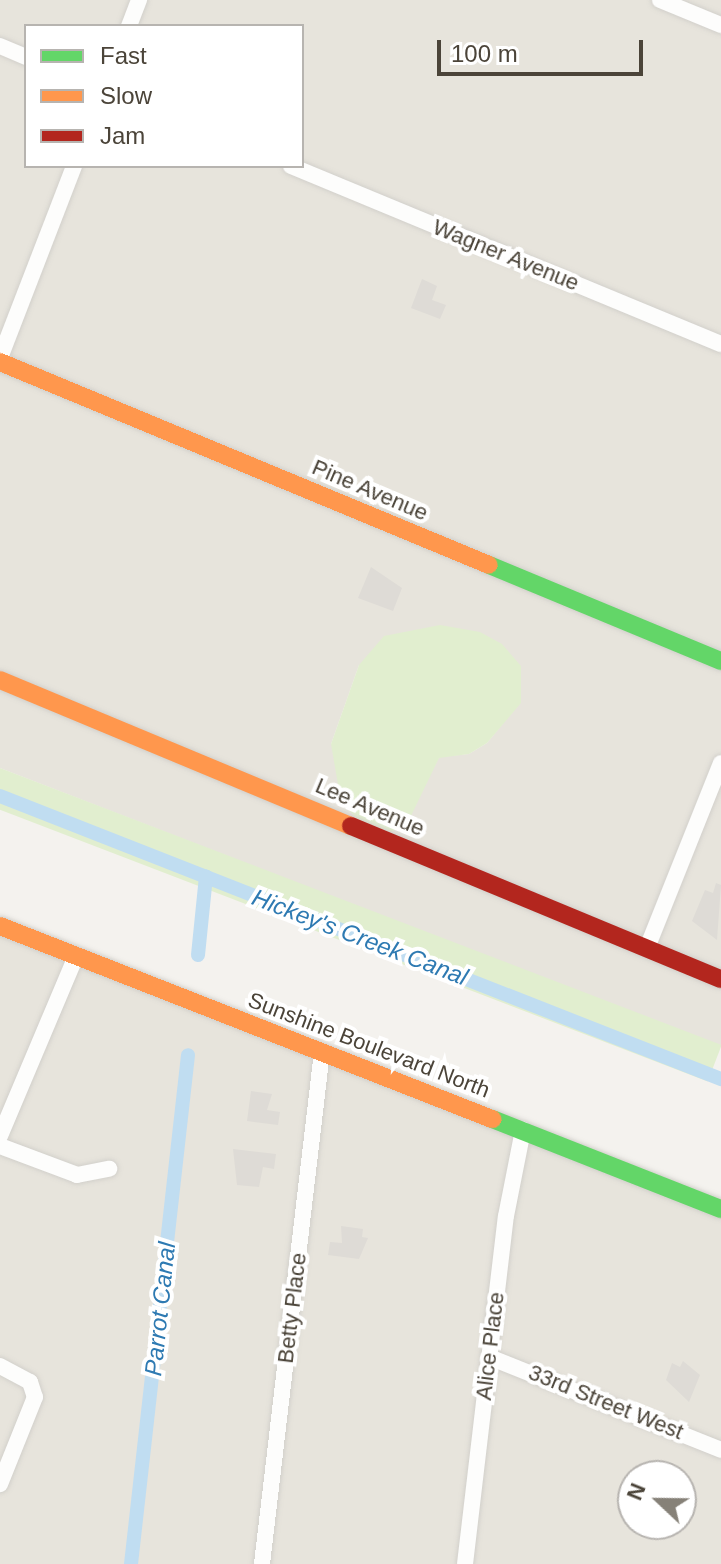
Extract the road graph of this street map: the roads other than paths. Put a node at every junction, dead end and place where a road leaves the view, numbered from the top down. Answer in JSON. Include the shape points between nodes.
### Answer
{"nodes":[{"id":1,"x":139,"y":0,"type":"edge"},
{"id":2,"x":660,"y":0,"type":"edge"},
{"id":3,"x":130,"y":24,"type":"edge"},
{"id":4,"x":721,"y":25,"type":"edge"},
{"id":5,"x":0,"y":46,"type":"edge"},
{"id":6,"x":24,"y":56,"type":"edge"},
{"id":7,"x":73,"y":168,"type":"edge"},
{"id":8,"x":296,"y":168,"type":"edge"},
{"id":9,"x":721,"y":344,"type":"edge"},
{"id":10,"x":0,"y":360,"type":"edge"},
{"id":11,"x":721,"y":661,"type":"edge"},
{"id":12,"x":0,"y":680,"type":"edge"},
{"id":13,"x":721,"y":763,"type":"edge"},
{"id":14,"x":0,"y":926,"type":"edge"},
{"id":15,"x":647,"y":948,"type":"junction"},
{"id":16,"x":76,"y":956,"type":"junction"},
{"id":17,"x":721,"y":979,"type":"edge"},
{"id":18,"x":322,"y":1052,"type":"junction"},
{"id":19,"x":523,"y":1130,"type":"junction"},
{"id":20,"x":0,"y":1136,"type":"edge"},
{"id":21,"x":0,"y":1146,"type":"edge"},
{"id":22,"x":109,"y":1169,"type":"dead end"},
{"id":23,"x":721,"y":1209,"type":"edge"},
{"id":24,"x":489,"y":1357,"type":"junction"},
{"id":25,"x":0,"y":1366,"type":"edge"},
{"id":26,"x":721,"y":1450,"type":"edge"},
{"id":27,"x":0,"y":1484,"type":"edge"},
{"id":28,"x":262,"y":1564,"type":"edge"},
{"id":29,"x":465,"y":1564,"type":"edge"}],
"edges":[{"from":1,"to":3,"type":"street"},
{"from":2,"to":4,"type":"street"},
{"from":5,"to":6,"type":"street"},
{"from":7,"to":10,"type":"street"},
{"from":8,"to":9,"type":"street","name":"Wagner Avenue"},
{"from":10,"to":11,"type":"street","name":"Pine Avenue"},
{"from":12,"to":15,"type":"street","name":"Lee Avenue"},
{"from":13,"to":15,"type":"street"},
{"from":14,"to":16,"type":"street","name":"Sunshine Boulevard North"},
{"from":15,"to":17,"type":"street","name":"Lee Avenue"},
{"from":16,"to":18,"type":"street","name":"Sunshine Boulevard North"},
{"from":16,"to":20,"type":"street"},
{"from":18,"to":19,"type":"street","name":"Sunshine Boulevard North"},
{"from":18,"to":28,"type":"street","name":"Betty Place"},
{"from":19,"to":23,"type":"street","name":"Sunshine Boulevard North"},
{"from":19,"to":24,"type":"street","name":"Alice Place"},
{"from":21,"to":22,"type":"street","via":[[69,1174]]},
{"from":24,"to":26,"type":"street","name":"33rd Street West"},
{"from":24,"to":29,"type":"street","name":"Alice Place"},
{"from":25,"to":27,"type":"street","via":[[30,1382],[35,1397]]}]}
